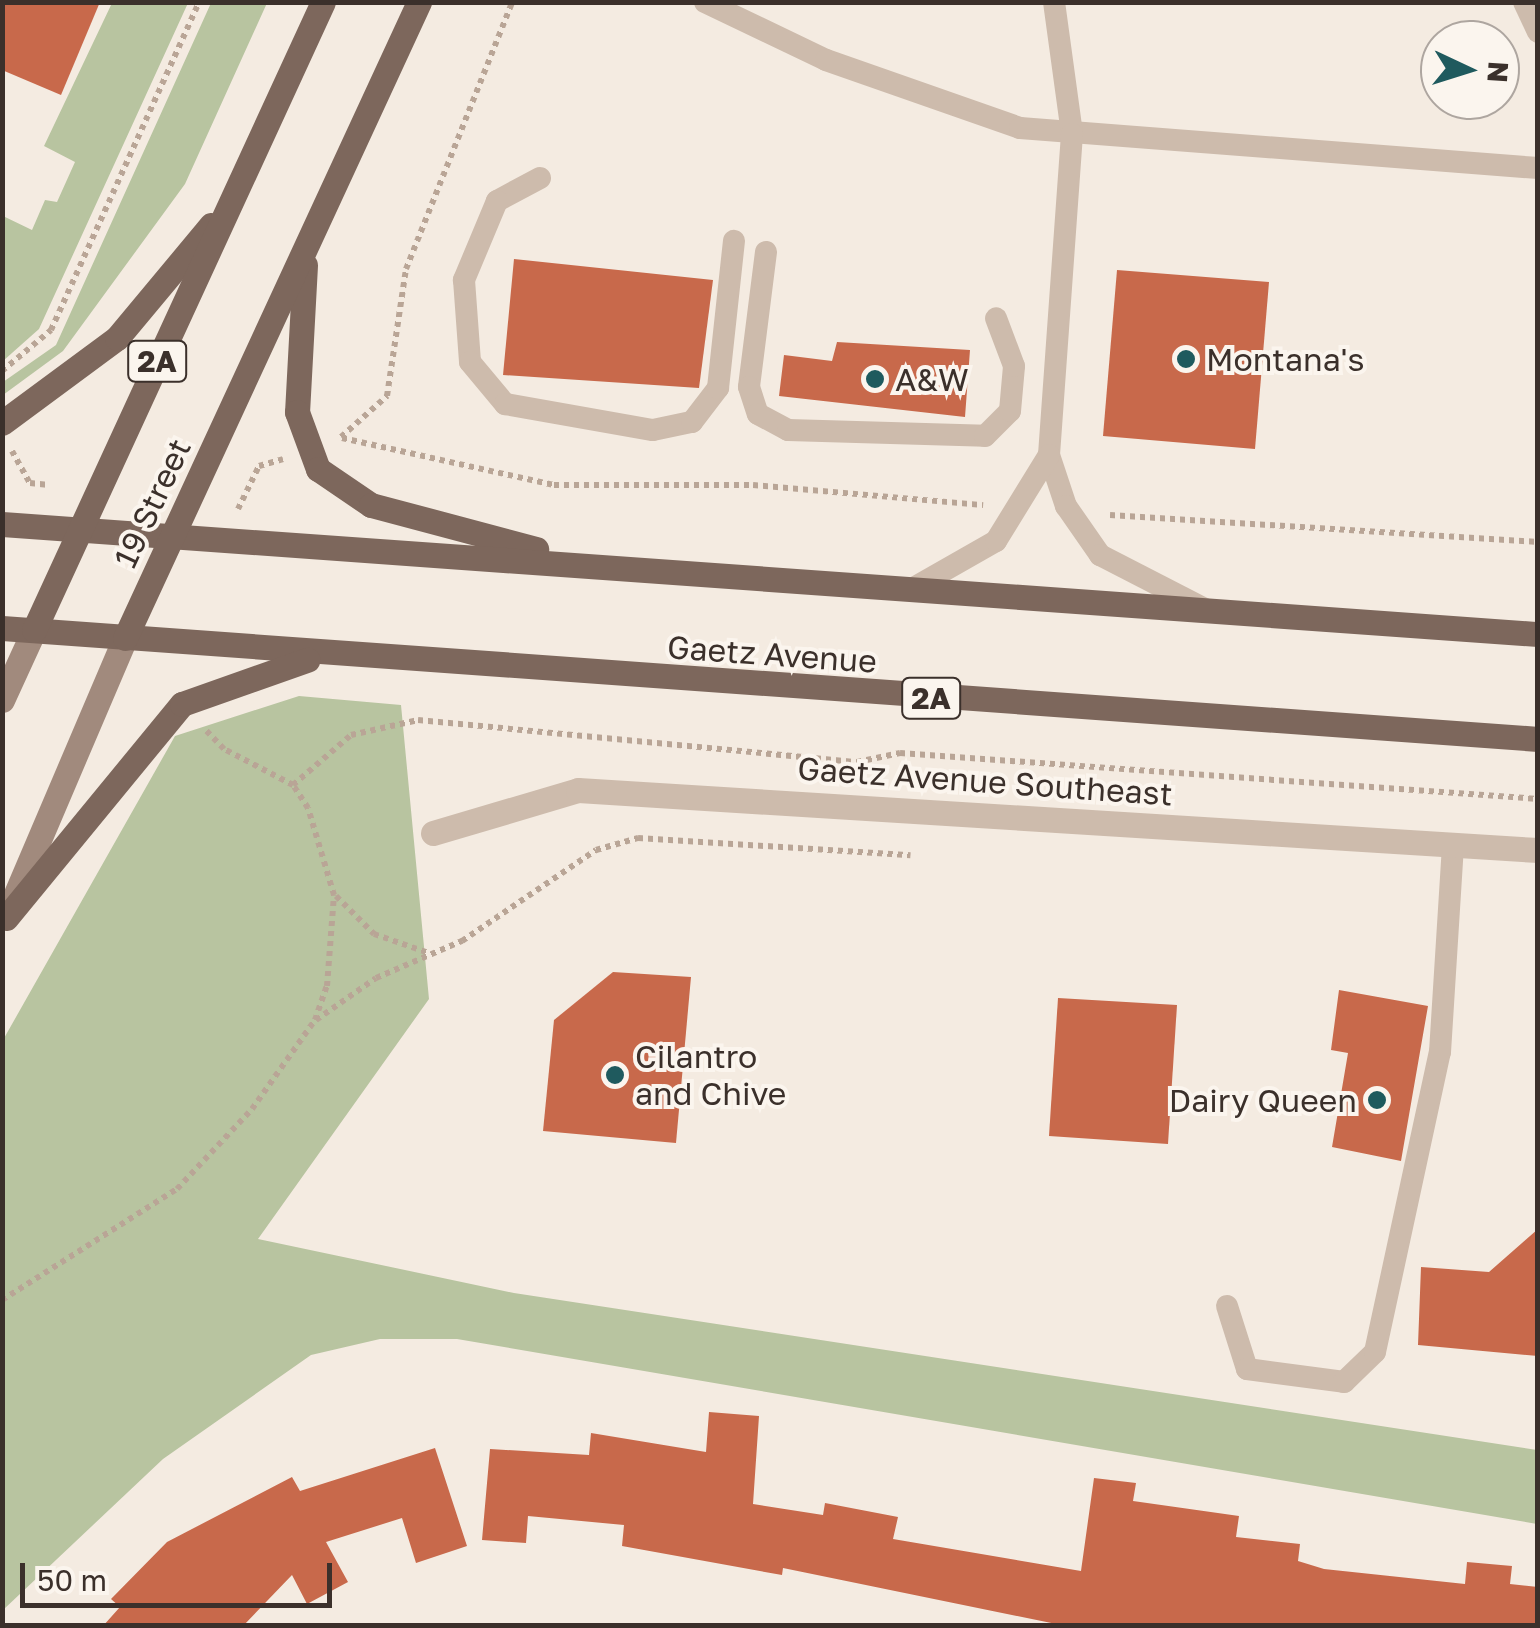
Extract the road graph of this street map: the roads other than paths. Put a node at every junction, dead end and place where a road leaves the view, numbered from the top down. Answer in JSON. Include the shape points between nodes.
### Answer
{"nodes":[{"id":1,"x":324,"y":2,"type":"edge"},
{"id":2,"x":705,"y":2,"type":"edge"},
{"id":3,"x":1054,"y":2,"type":"edge"},
{"id":4,"x":1524,"y":2,"type":"edge"},
{"id":5,"x":420,"y":5,"type":"edge"},
{"id":6,"x":1538,"y":32,"type":"edge"},
{"id":7,"x":1072,"y":134,"type":"junction"},
{"id":8,"x":1538,"y":168,"type":"edge"},
{"id":9,"x":540,"y":178,"type":"dead end"},
{"id":10,"x":236,"y":194,"type":"junction"},
{"id":11,"x":734,"y":241,"type":"dead end"},
{"id":12,"x":306,"y":248,"type":"junction"},
{"id":13,"x":766,"y":252,"type":"dead end"},
{"id":14,"x":996,"y":318,"type":"dead end"},
{"id":15,"x":2,"y":423,"type":"edge"},
{"id":16,"x":1049,"y":455,"type":"junction"},
{"id":17,"x":2,"y":524,"type":"edge"},
{"id":18,"x":79,"y":529,"type":"junction"},
{"id":19,"x":173,"y":537,"type":"junction"},
{"id":20,"x":584,"y":564,"type":"junction"},
{"id":21,"x":910,"y":590,"type":"junction"},
{"id":22,"x":1211,"y":612,"type":"junction"},
{"id":23,"x":2,"y":628,"type":"edge"},
{"id":24,"x":34,"y":630,"type":"junction"},
{"id":25,"x":1538,"y":634,"type":"edge"},
{"id":26,"x":125,"y":638,"type":"junction"},
{"id":27,"x":325,"y":655,"type":"junction"},
{"id":28,"x":2,"y":700,"type":"edge"},
{"id":29,"x":1538,"y":739,"type":"edge"},
{"id":30,"x":434,"y":833,"type":"dead end"},
{"id":31,"x":1453,"y":844,"type":"junction"},
{"id":32,"x":1538,"y":850,"type":"edge"},
{"id":33,"x":4,"y":922,"type":"edge"},
{"id":34,"x":1226,"y":1306,"type":"dead end"}],
"edges":[{"from":1,"to":10,"type":"main road","name":"19 Street","number":"2A"},
{"from":2,"to":7,"type":"lane","via":[[826,60],[1004,125]]},
{"from":3,"to":7,"type":"lane"},
{"from":4,"to":6,"type":"lane"},
{"from":5,"to":12,"type":"main road","name":"19 Street"},
{"from":7,"to":8,"type":"lane"},
{"from":7,"to":16,"type":"lane"},
{"from":9,"to":11,"type":"lane","via":[[497,201],[464,280],[470,362],[505,404],[653,430],[692,422],[718,388]]},
{"from":10,"to":15,"type":"main road","via":[[117,338]]},
{"from":10,"to":18,"type":"main road","name":"19 Street","number":"2A"},
{"from":12,"to":19,"type":"main road","name":"19 Street"},
{"from":12,"to":20,"type":"main road","via":[[296,412],[318,469],[372,506]]},
{"from":13,"to":14,"type":"lane","via":[[749,387],[758,414],[788,430],[985,436],[1010,411],[1014,366]]},
{"from":16,"to":21,"type":"lane","via":[[996,542]]},
{"from":16,"to":22,"type":"lane","via":[[1066,506],[1100,555]]},
{"from":17,"to":18,"type":"main road"},
{"from":18,"to":19,"type":"main road"},
{"from":18,"to":24,"type":"main road","name":"19 Street","number":"2A"},
{"from":19,"to":20,"type":"main road"},
{"from":19,"to":26,"type":"main road","name":"19 Street"},
{"from":20,"to":21,"type":"main road"},
{"from":21,"to":22,"type":"main road"},
{"from":22,"to":25,"type":"main road"},
{"from":23,"to":24,"type":"main road","name":"Gaetz Avenue"},
{"from":24,"to":26,"type":"main road","name":"Gaetz Avenue","number":"2A"},
{"from":24,"to":28,"type":"main road","name":"19 Street"},
{"from":26,"to":27,"type":"main road","name":"Gaetz Avenue","number":"2A"},
{"from":26,"to":33,"type":"main road","name":"19 Street"},
{"from":27,"to":29,"type":"main road","name":"Gaetz Avenue","number":"2A"},
{"from":27,"to":33,"type":"main road","via":[[182,704]]},
{"from":30,"to":31,"type":"street","name":"Gaetz Avenue Southeast","via":[[578,790]]},
{"from":31,"to":32,"type":"street","name":"Gaetz Avenue Southeast"},
{"from":31,"to":34,"type":"lane","via":[[1440,1052],[1375,1352],[1344,1382],[1247,1369]]}]}
